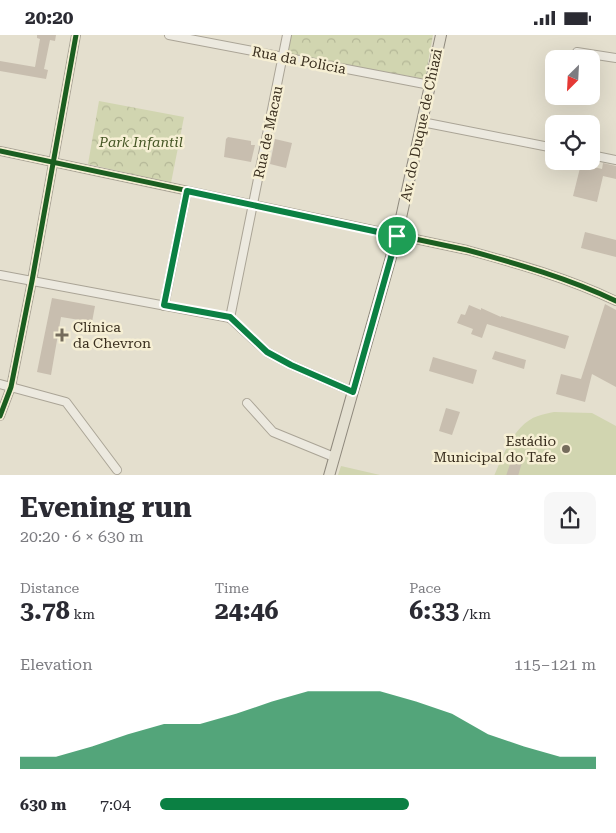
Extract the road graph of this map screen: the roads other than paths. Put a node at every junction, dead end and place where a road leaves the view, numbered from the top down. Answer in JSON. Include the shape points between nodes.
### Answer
{"nodes":[{"id":1,"x":76,"y":35,"type":"edge"},
{"id":2,"x":169,"y":35,"type":"edge"},
{"id":3,"x":287,"y":35,"type":"edge"},
{"id":4,"x":441,"y":35,"type":"edge"},
{"id":5,"x":600,"y":56,"type":"edge"},
{"id":6,"x":283,"y":57,"type":"junction"},
{"id":7,"x":616,"y":58,"type":"edge"},
{"id":8,"x":430,"y":85,"type":"junction"},
{"id":9,"x":422,"y":123,"type":"junction"},
{"id":10,"x":545,"y":146,"type":"edge"},
{"id":11,"x":0,"y":151,"type":"edge"},
{"id":12,"x":600,"y":157,"type":"edge"},
{"id":13,"x":616,"y":160,"type":"edge"},
{"id":14,"x":53,"y":161,"type":"junction"},
{"id":15,"x":187,"y":191,"type":"junction"},
{"id":16,"x":253,"y":205,"type":"junction"},
{"id":17,"x":397,"y":236,"type":"junction"},
{"id":18,"x":0,"y":275,"type":"edge"},
{"id":19,"x":32,"y":281,"type":"junction"},
{"id":20,"x":616,"y":301,"type":"edge"},
{"id":21,"x":164,"y":305,"type":"junction"},
{"id":22,"x":230,"y":317,"type":"junction"},
{"id":23,"x":0,"y":384,"type":"edge"},
{"id":24,"x":11,"y":387,"type":"junction"},
{"id":25,"x":353,"y":392,"type":"junction"},
{"id":26,"x":247,"y":403,"type":"dead end"},
{"id":27,"x":0,"y":416,"type":"edge"},
{"id":28,"x":334,"y":457,"type":"junction"},
{"id":29,"x":117,"y":470,"type":"dead end"},
{"id":30,"x":329,"y":475,"type":"edge"}],
"edges":[{"from":1,"to":14,"type":"street"},
{"from":2,"to":6,"type":"street","name":"Rua da Policia"},
{"from":3,"to":6,"type":"street","name":"Rua de Macau"},
{"from":4,"to":8,"type":"main road","name":"Av. do Duque de Chiazi"},
{"from":5,"to":7,"type":"street"},
{"from":6,"to":8,"type":"street","name":"Rua da Policia"},
{"from":6,"to":16,"type":"street","name":"Rua de Macau"},
{"from":8,"to":9,"type":"main road","name":"Av. do Duque de Chiazi"},
{"from":9,"to":10,"type":"street"},
{"from":9,"to":17,"type":"main road","name":"Av. do Duque de Chiazi"},
{"from":11,"to":14,"type":"street"},
{"from":12,"to":13,"type":"street"},
{"from":14,"to":15,"type":"street"},
{"from":14,"to":19,"type":"street"},
{"from":15,"to":16,"type":"street"},
{"from":15,"to":21,"type":"street"},
{"from":16,"to":17,"type":"street"},
{"from":16,"to":22,"type":"street","name":"Rua de Macau"},
{"from":17,"to":20,"type":"street","via":[[467,250],[542,271]]},
{"from":17,"to":25,"type":"main road","name":"Av. do Duque de Chiazi"},
{"from":18,"to":19,"type":"street"},
{"from":19,"to":21,"type":"street"},
{"from":19,"to":24,"type":"street"},
{"from":21,"to":22,"type":"street"},
{"from":22,"to":25,"type":"street","via":[[267,352]]},
{"from":23,"to":24,"type":"street"},
{"from":24,"to":27,"type":"street"},
{"from":24,"to":29,"type":"street","via":[[66,401]]},
{"from":25,"to":28,"type":"main road","name":"Av. do Duque de Chiazi"},
{"from":26,"to":28,"type":"street","via":[[273,431]]},
{"from":28,"to":30,"type":"main road","name":"Av. do Duque de Chiazi"}]}
